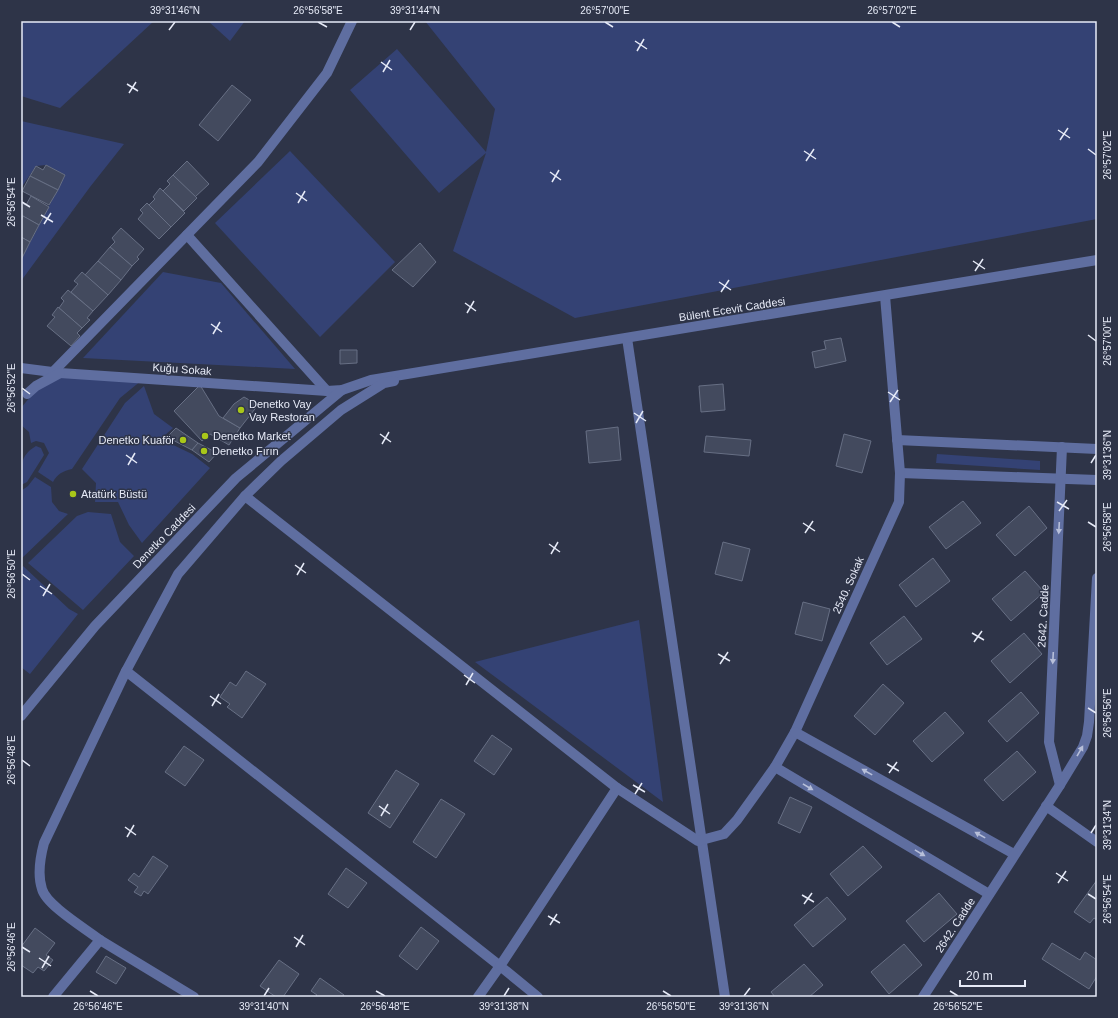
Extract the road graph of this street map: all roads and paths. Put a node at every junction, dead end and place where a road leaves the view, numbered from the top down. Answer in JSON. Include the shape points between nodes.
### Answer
{"nodes":[{"id":1,"x":352,"y":21,"type":"edge"},
{"id":2,"x":187,"y":235,"type":"junction"},
{"id":3,"x":1097,"y":260,"type":"edge"},
{"id":4,"x":885,"y":296,"type":"junction"},
{"id":5,"x":627,"y":338,"type":"junction"},
{"id":6,"x":21,"y":368,"type":"edge"},
{"id":7,"x":438,"y":369,"type":"junction"},
{"id":8,"x":56,"y":372,"type":"junction"},
{"id":9,"x":342,"y":390,"type":"junction"},
{"id":10,"x":327,"y":391,"type":"junction"},
{"id":11,"x":26,"y":394,"type":"dead end"},
{"id":12,"x":897,"y":440,"type":"junction"},
{"id":13,"x":1062,"y":447,"type":"junction"},
{"id":14,"x":1097,"y":449,"type":"edge"},
{"id":15,"x":900,"y":472,"type":"junction"},
{"id":16,"x":1061,"y":478,"type":"junction"},
{"id":17,"x":1097,"y":480,"type":"edge"},
{"id":18,"x":245,"y":496,"type":"junction"},
{"id":19,"x":1097,"y":578,"type":"edge"},
{"id":20,"x":126,"y":671,"type":"junction"},
{"id":21,"x":21,"y":716,"type":"edge"},
{"id":22,"x":795,"y":732,"type":"junction"},
{"id":23,"x":775,"y":767,"type":"junction"},
{"id":24,"x":1060,"y":785,"type":"junction"},
{"id":25,"x":617,"y":788,"type":"junction"},
{"id":26,"x":1046,"y":806,"type":"junction"},
{"id":27,"x":702,"y":841,"type":"junction"},
{"id":28,"x":1097,"y":842,"type":"edge"},
{"id":29,"x":1014,"y":854,"type":"junction"},
{"id":30,"x":989,"y":894,"type":"junction"},
{"id":31,"x":100,"y":940,"type":"junction"},
{"id":32,"x":500,"y":966,"type":"junction"},
{"id":33,"x":53,"y":997,"type":"edge"},
{"id":34,"x":194,"y":997,"type":"edge"},
{"id":35,"x":478,"y":997,"type":"edge"},
{"id":36,"x":538,"y":997,"type":"edge"},
{"id":37,"x":725,"y":997,"type":"edge"},
{"id":38,"x":923,"y":997,"type":"edge"}],
"edges":[{"from":1,"to":2,"type":"street","via":[[327,73],[258,162]]},
{"from":2,"to":8,"type":"street"},
{"from":2,"to":10,"type":"street"},
{"from":3,"to":4,"type":"street","name":"Bülent Ecevit Caddesi"},
{"from":4,"to":5,"type":"street","name":"Bülent Ecevit Caddesi"},
{"from":4,"to":12,"type":"street","name":"2540. Sokak"},
{"from":5,"to":7,"type":"street","name":"Bülent Ecevit Caddesi"},
{"from":5,"to":27,"type":"street"},
{"from":6,"to":8,"type":"street","name":"Kuğu Sokak"},
{"from":7,"to":9,"type":"street","name":"Bülent Ecevit Caddesi","via":[[371,380]]},
{"from":7,"to":18,"type":"street","via":[[384,383],[341,410],[281,461]]},
{"from":8,"to":10,"type":"street","name":"Kuğu Sokak"},
{"from":8,"to":11,"type":"street"},
{"from":9,"to":10,"type":"street","name":"Kuğu Sokak"},
{"from":9,"to":21,"type":"street","name":"Denetko Caddesi","via":[[236,478],[95,626]]},
{"from":12,"to":13,"type":"street"},
{"from":12,"to":15,"type":"street","name":"2540. Sokak"},
{"from":13,"to":14,"type":"street"},
{"from":13,"to":16,"type":"street","name":"2642. Cadde"},
{"from":15,"to":16,"type":"street"},
{"from":15,"to":22,"type":"street","name":"2540. Sokak","via":[[899,502]]},
{"from":16,"to":17,"type":"street"},
{"from":16,"to":24,"type":"street","name":"2642. Cadde","one_way":true,"via":[[1049,742]]},
{"from":18,"to":20,"type":"street","via":[[178,574]]},
{"from":18,"to":25,"type":"street"},
{"from":24,"to":19,"type":"street","name":"2642. Cadde","one_way":true,"via":[[1083,746],[1086,736]]},
{"from":20,"to":31,"type":"street","via":[[44,843],[40,857],[42,890],[49,902]]},
{"from":20,"to":32,"type":"street"},
{"from":22,"to":23,"type":"street","name":"2540. Sokak"},
{"from":29,"to":22,"type":"street","one_way":true},
{"from":23,"to":27,"type":"street","name":"2540. Sokak","via":[[724,834]]},
{"from":23,"to":30,"type":"street","one_way":true},
{"from":24,"to":26,"type":"street","name":"2642. Cadde"},
{"from":25,"to":27,"type":"street","via":[[698,841]]},
{"from":25,"to":32,"type":"street"},
{"from":26,"to":28,"type":"street"},
{"from":26,"to":29,"type":"street","name":"2642. Cadde"},
{"from":27,"to":37,"type":"street"},
{"from":29,"to":30,"type":"street","name":"2642. Cadde"},
{"from":30,"to":38,"type":"street","name":"2642. Cadde"},
{"from":31,"to":33,"type":"street"},
{"from":31,"to":34,"type":"street"},
{"from":32,"to":35,"type":"street"},
{"from":32,"to":36,"type":"street"}]}
